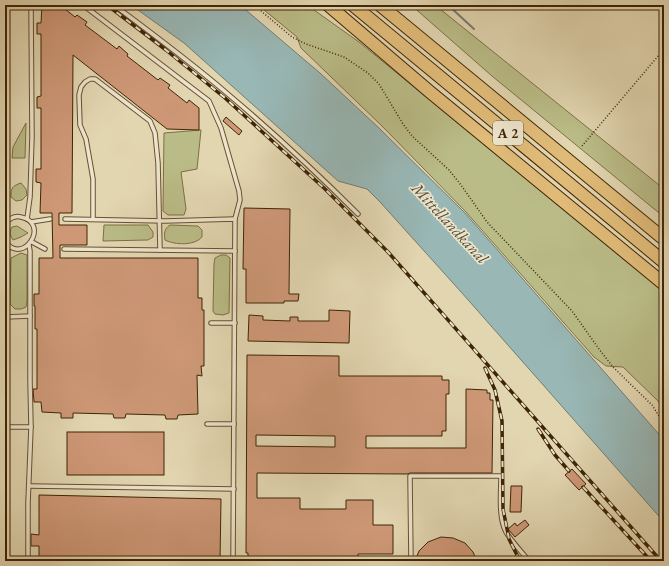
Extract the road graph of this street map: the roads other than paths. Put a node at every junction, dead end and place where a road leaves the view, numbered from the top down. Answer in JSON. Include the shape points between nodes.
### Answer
{"nodes":[{"id":1,"x":5,"y":5,"type":"edge"},
{"id":2,"x":31,"y":5,"type":"edge"},
{"id":3,"x":83,"y":5,"type":"edge"},
{"id":4,"x":114,"y":5,"type":"edge"},
{"id":5,"x":318,"y":5,"type":"edge"},
{"id":6,"x":328,"y":5,"type":"edge"},
{"id":7,"x":353,"y":5,"type":"edge"},
{"id":8,"x":380,"y":5,"type":"edge"},
{"id":9,"x":391,"y":5,"type":"edge"},
{"id":10,"x":447,"y":60,"type":"junction"},
{"id":11,"x":430,"y":92,"type":"junction"},
{"id":12,"x":6,"y":102,"type":"edge"},
{"id":13,"x":358,"y":214,"type":"dead end"},
{"id":14,"x":65,"y":218,"type":"dead end"},
{"id":15,"x":50,"y":219,"type":"dead end"},
{"id":16,"x":93,"y":219,"type":"junction"},
{"id":17,"x":235,"y":219,"type":"junction"},
{"id":18,"x":29,"y":220,"type":"junction"},
{"id":19,"x":160,"y":221,"type":"junction"},
{"id":20,"x":5,"y":223,"type":"edge"},
{"id":21,"x":664,"y":239,"type":"edge"},
{"id":22,"x":6,"y":244,"type":"edge"},
{"id":23,"x":30,"y":244,"type":"junction"},
{"id":24,"x":45,"y":249,"type":"dead end"},
{"id":25,"x":64,"y":249,"type":"dead end"},
{"id":26,"x":160,"y":250,"type":"junction"},
{"id":27,"x":235,"y":251,"type":"junction"},
{"id":28,"x":5,"y":257,"type":"edge"},
{"id":29,"x":664,"y":262,"type":"edge"},
{"id":30,"x":664,"y":284,"type":"edge"},
{"id":31,"x":30,"y":316,"type":"junction"},
{"id":32,"x":5,"y":317,"type":"edge"},
{"id":33,"x":211,"y":323,"type":"dead end"},
{"id":34,"x":235,"y":323,"type":"junction"},
{"id":35,"x":5,"y":376,"type":"edge"},
{"id":36,"x":208,"y":424,"type":"dead end"},
{"id":37,"x":234,"y":424,"type":"junction"},
{"id":38,"x":31,"y":427,"type":"junction"},
{"id":39,"x":6,"y":429,"type":"edge"},
{"id":40,"x":29,"y":486,"type":"junction"},
{"id":41,"x":234,"y":489,"type":"junction"},
{"id":42,"x":28,"y":561,"type":"edge"},
{"id":43,"x":233,"y":561,"type":"edge"},
{"id":44,"x":411,"y":561,"type":"edge"},
{"id":45,"x":529,"y":561,"type":"edge"}],
"edges":[{"from":1,"to":12,"type":"lane"},
{"from":2,"to":18,"type":"lane","via":[[32,137]]},
{"from":3,"to":17,"type":"lane","via":[[209,100],[221,128],[239,191],[240,200]]},
{"from":4,"to":13,"type":"lane","via":[[170,46],[228,94]]},
{"from":5,"to":11,"type":"highway"},
{"from":6,"to":11,"type":"highway"},
{"from":7,"to":29,"type":"highway","number":"A 2"},
{"from":8,"to":10,"type":"highway","number":"A 2"},
{"from":9,"to":10,"type":"highway"},
{"from":10,"to":21,"type":"highway","number":"A 2"},
{"from":11,"to":30,"type":"highway"},
{"from":12,"to":20,"type":"lane"},
{"from":14,"to":16,"type":"lane"},
{"from":15,"to":18,"type":"lane"},
{"from":16,"to":19,"type":"lane"},
{"from":16,"to":19,"type":"lane","via":[[93,179],[86,139],[80,125],[79,110],[81,87],[90,78],[96,79],[150,121],[156,140]]},
{"from":17,"to":19,"type":"lane"},
{"from":17,"to":27,"type":"lane"},
{"from":18,"to":20,"type":"lane","via":[[18,216]]},
{"from":18,"to":23,"type":"lane","via":[[35,232]]},
{"from":19,"to":26,"type":"lane"},
{"from":22,"to":23,"type":"lane","via":[[17,249]]},
{"from":22,"to":28,"type":"lane"},
{"from":23,"to":24,"type":"lane"},
{"from":23,"to":31,"type":"lane"},
{"from":25,"to":26,"type":"lane"},
{"from":26,"to":27,"type":"lane"},
{"from":27,"to":34,"type":"lane"},
{"from":31,"to":32,"type":"lane"},
{"from":31,"to":38,"type":"lane"},
{"from":33,"to":34,"type":"lane"},
{"from":34,"to":37,"type":"lane"},
{"from":35,"to":39,"type":"lane"},
{"from":36,"to":37,"type":"lane"},
{"from":37,"to":41,"type":"lane"},
{"from":38,"to":39,"type":"lane"},
{"from":38,"to":40,"type":"lane"},
{"from":40,"to":41,"type":"lane"},
{"from":40,"to":42,"type":"lane"},
{"from":41,"to":43,"type":"lane"},
{"from":44,"to":45,"type":"lane","via":[[410,476],[501,476],[502,519],[506,531]]}]}
